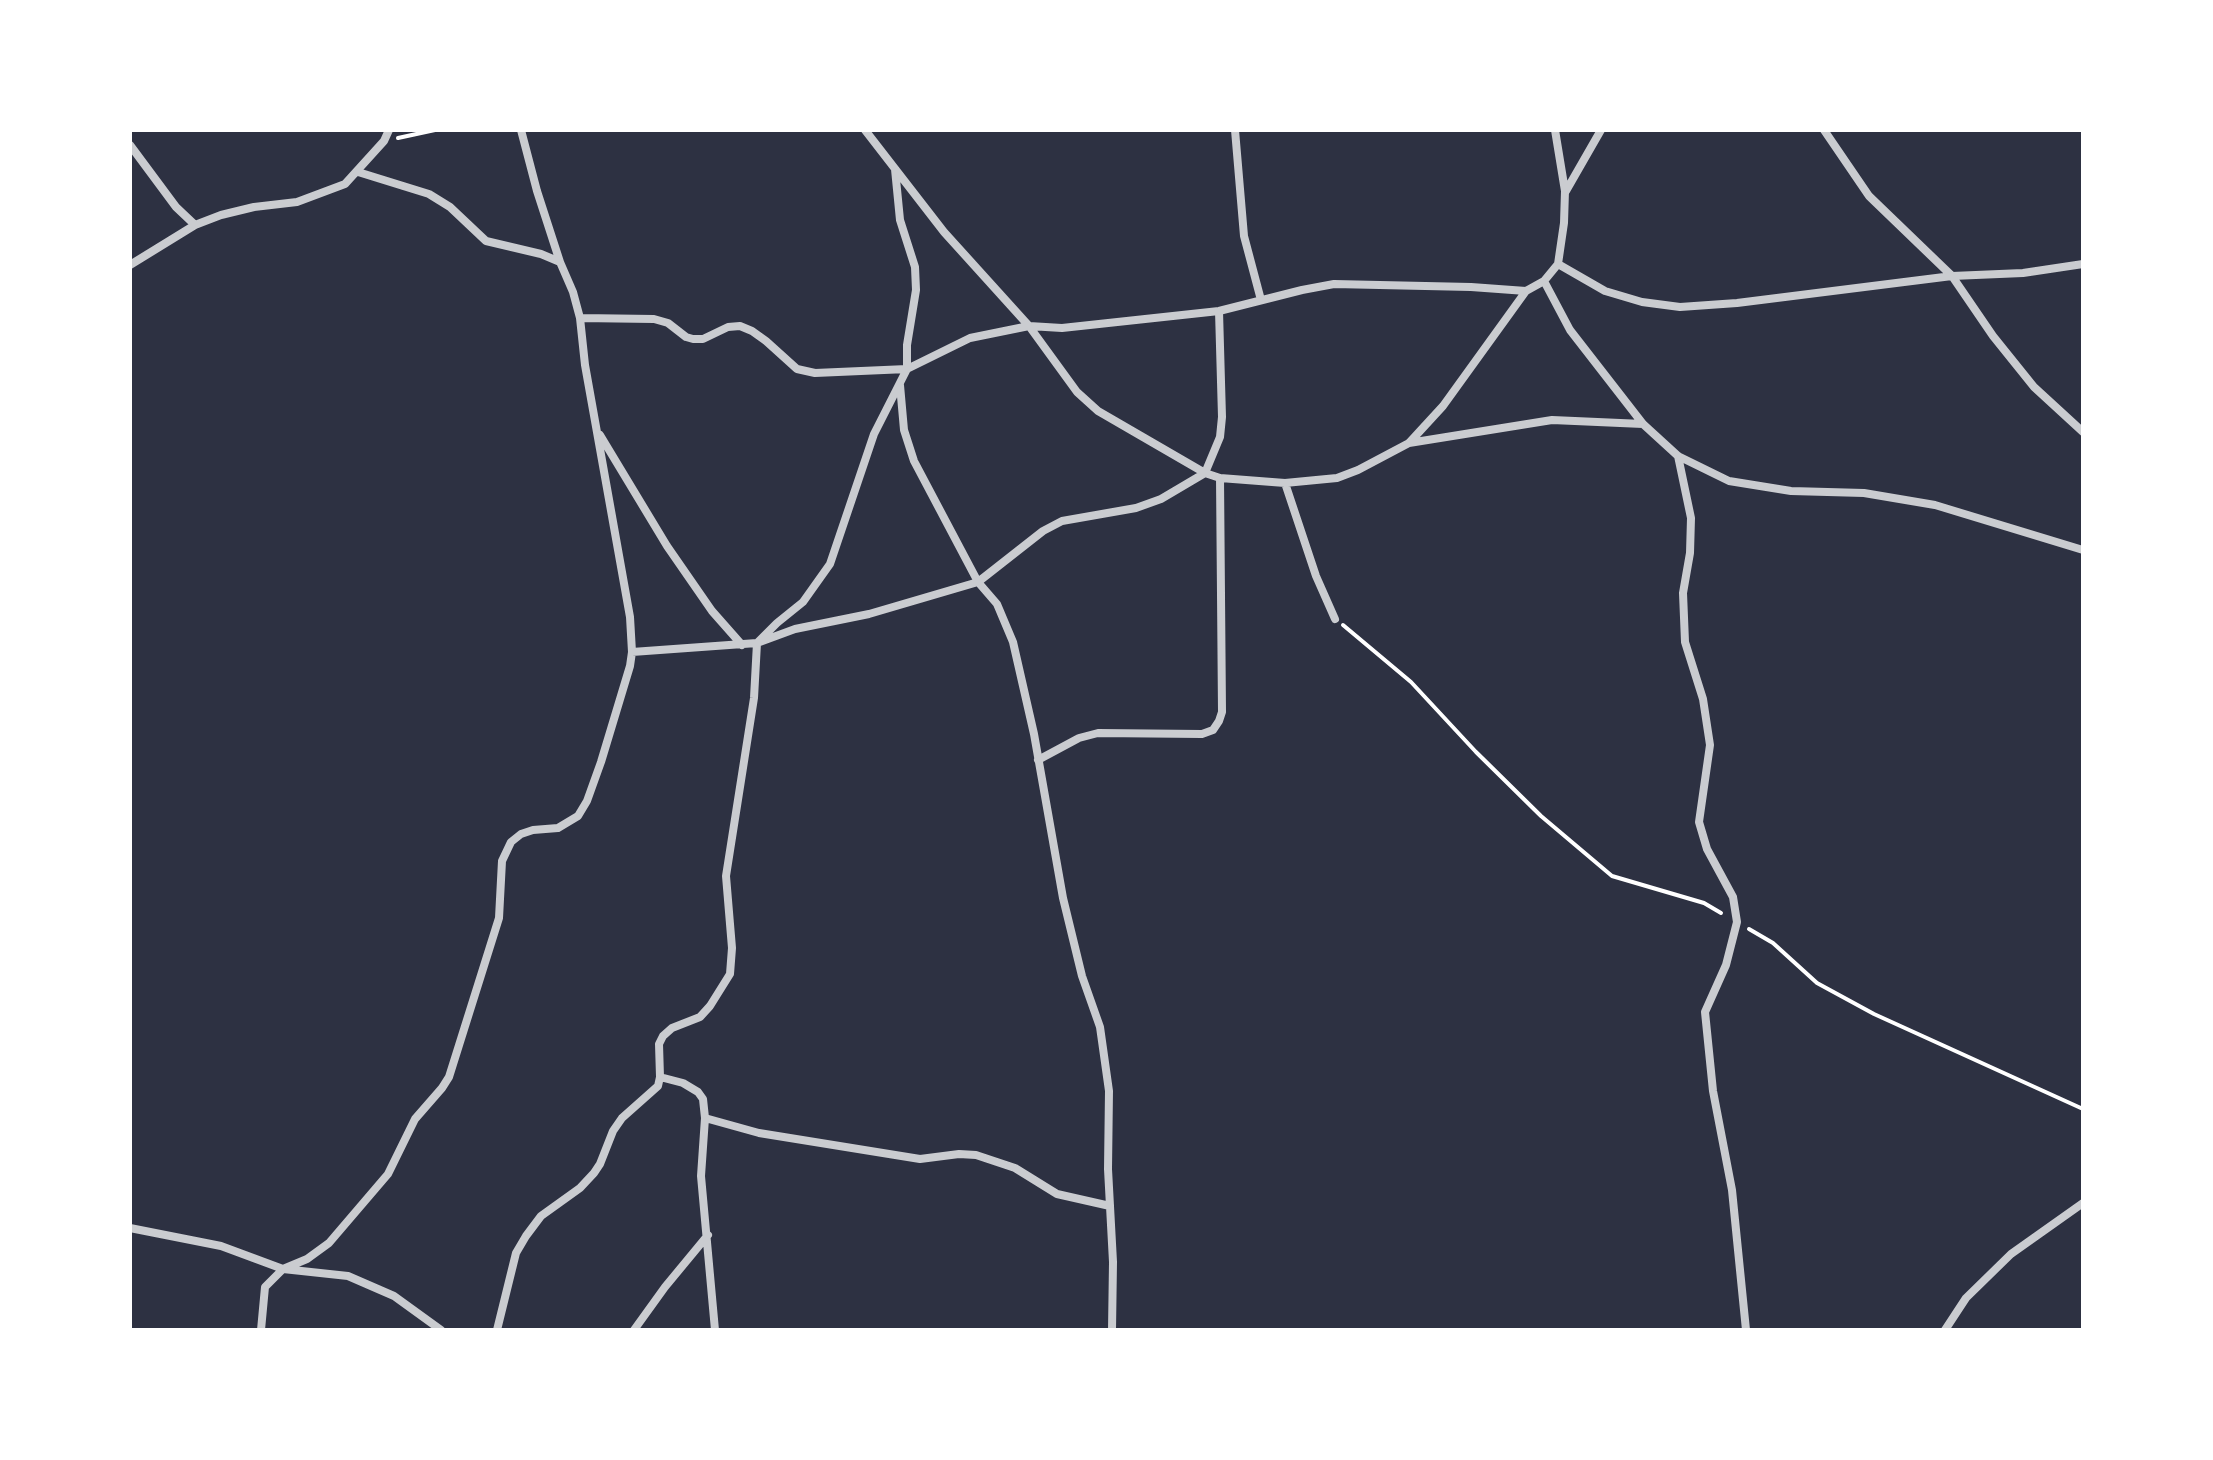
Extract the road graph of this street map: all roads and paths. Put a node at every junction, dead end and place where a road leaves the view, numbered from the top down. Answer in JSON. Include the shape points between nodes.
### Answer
{"nodes":[{"id":1,"x":389,"y":130,"type":"edge"},
{"id":2,"x":435,"y":130,"type":"edge"},
{"id":3,"x":521,"y":130,"type":"edge"},
{"id":4,"x":865,"y":130,"type":"edge"},
{"id":5,"x":1235,"y":130,"type":"edge"},
{"id":6,"x":1555,"y":130,"type":"edge"},
{"id":7,"x":1601,"y":130,"type":"edge"},
{"id":8,"x":1824,"y":130,"type":"edge"},
{"id":9,"x":384,"y":141,"type":"junction"},
{"id":10,"x":130,"y":145,"type":"edge"},
{"id":11,"x":895,"y":168,"type":"junction"},
{"id":12,"x":358,"y":172,"type":"junction"},
{"id":13,"x":1565,"y":191,"type":"junction"},
{"id":14,"x":195,"y":225,"type":"junction"},
{"id":15,"x":560,"y":262,"type":"junction"},
{"id":16,"x":1558,"y":264,"type":"junction"},
{"id":17,"x":2083,"y":264,"type":"edge"},
{"id":18,"x":130,"y":265,"type":"edge"},
{"id":19,"x":1952,"y":276,"type":"junction"},
{"id":20,"x":1544,"y":281,"type":"junction"},
{"id":21,"x":1526,"y":291,"type":"junction"},
{"id":22,"x":1261,"y":300,"type":"junction"},
{"id":23,"x":1219,"y":311,"type":"junction"},
{"id":24,"x":580,"y":318,"type":"junction"},
{"id":25,"x":1029,"y":326,"type":"junction"},
{"id":26,"x":907,"y":369,"type":"junction"},
{"id":27,"x":900,"y":385,"type":"junction"},
{"id":28,"x":1643,"y":424,"type":"junction"},
{"id":29,"x":595,"y":427,"type":"junction"},
{"id":30,"x":2083,"y":432,"type":"edge"},
{"id":31,"x":1409,"y":443,"type":"junction"},
{"id":32,"x":1678,"y":456,"type":"junction"},
{"id":33,"x":1205,"y":473,"type":"junction"},
{"id":34,"x":1220,"y":478,"type":"junction"},
{"id":35,"x":1285,"y":483,"type":"junction"},
{"id":36,"x":2083,"y":550,"type":"edge"},
{"id":37,"x":978,"y":582,"type":"junction"},
{"id":38,"x":1335,"y":619,"type":"joint"},
{"id":39,"x":757,"y":643,"type":"junction"},
{"id":40,"x":742,"y":645,"type":"junction"},
{"id":41,"x":632,"y":652,"type":"junction"},
{"id":42,"x":1038,"y":760,"type":"junction"},
{"id":43,"x":1737,"y":922,"type":"junction"},
{"id":44,"x":660,"y":1077,"type":"junction"},
{"id":45,"x":2083,"y":1109,"type":"edge"},
{"id":46,"x":705,"y":1118,"type":"junction"},
{"id":47,"x":2083,"y":1203,"type":"edge"},
{"id":48,"x":1110,"y":1206,"type":"junction"},
{"id":49,"x":130,"y":1228,"type":"edge"},
{"id":50,"x":708,"y":1235,"type":"junction"},
{"id":51,"x":283,"y":1269,"type":"junction"},
{"id":52,"x":261,"y":1330,"type":"edge"},
{"id":53,"x":441,"y":1330,"type":"edge"},
{"id":54,"x":497,"y":1330,"type":"edge"},
{"id":55,"x":634,"y":1330,"type":"edge"},
{"id":56,"x":715,"y":1330,"type":"edge"},
{"id":57,"x":1112,"y":1330,"type":"edge"},
{"id":58,"x":1746,"y":1330,"type":"edge"},
{"id":59,"x":1945,"y":1330,"type":"edge"}],
"edges":[{"from":1,"to":9,"type":"street"},
{"from":2,"to":9,"type":"path"},
{"from":3,"to":15,"type":"street"},
{"from":4,"to":11,"type":"street"},
{"from":5,"to":22,"type":"street","via":[[1244,236]]},
{"from":6,"to":13,"type":"street"},
{"from":7,"to":13,"type":"street"},
{"from":8,"to":19,"type":"street","via":[[1869,196]]},
{"from":9,"to":12,"type":"street"},
{"from":10,"to":14,"type":"street"},
{"from":11,"to":25,"type":"street","via":[[944,232]]},
{"from":11,"to":26,"type":"street","via":[[900,220],[915,267]]},
{"from":12,"to":14,"type":"street","via":[[325,194]]},
{"from":12,"to":15,"type":"street","via":[[429,194],[486,241]]},
{"from":13,"to":16,"type":"street"},
{"from":14,"to":18,"type":"street"},
{"from":15,"to":24,"type":"street"},
{"from":16,"to":19,"type":"street","via":[[1605,291],[1680,307]]},
{"from":16,"to":20,"type":"street"},
{"from":17,"to":19,"type":"street"},
{"from":19,"to":30,"type":"street","via":[[2034,387]]},
{"from":20,"to":21,"type":"street"},
{"from":20,"to":28,"type":"street","via":[[1570,330]]},
{"from":21,"to":22,"type":"street","via":[[1334,284]]},
{"from":21,"to":31,"type":"street","via":[[1443,406]]},
{"from":22,"to":23,"type":"street"},
{"from":23,"to":25,"type":"street","via":[[1062,328]]},
{"from":23,"to":33,"type":"street","via":[[1222,417]]},
{"from":24,"to":26,"type":"street","via":[[654,319],[693,339],[740,326],[804,371]]},
{"from":24,"to":29,"type":"street"},
{"from":25,"to":26,"type":"street","via":[[970,338]]},
{"from":25,"to":33,"type":"street","via":[[1077,392],[1098,411]]},
{"from":26,"to":27,"type":"street"},
{"from":27,"to":37,"type":"street","via":[[904,430],[914,461]]},
{"from":27,"to":39,"type":"street","via":[[874,434],[830,564],[803,602]]},
{"from":28,"to":31,"type":"street","via":[[1552,420]]},
{"from":28,"to":32,"type":"street"},
{"from":29,"to":40,"type":"street","via":[[667,546]]},
{"from":29,"to":41,"type":"street"},
{"from":31,"to":35,"type":"street","via":[[1337,478]]},
{"from":32,"to":36,"type":"street","via":[[1729,481],[1935,505]]},
{"from":32,"to":43,"type":"street","via":[[1691,518],[1683,593],[1685,642],[1703,699],[1710,745],[1699,822],[1733,897]]},
{"from":33,"to":34,"type":"street"},
{"from":33,"to":37,"type":"street","via":[[1136,508],[1062,521]]},
{"from":34,"to":35,"type":"street"},
{"from":34,"to":42,"type":"street","via":[[1219,721],[1202,734],[1098,733]]},
{"from":35,"to":38,"type":"street"},
{"from":37,"to":39,"type":"street"},
{"from":37,"to":42,"type":"street","via":[[997,604],[1013,642]]},
{"from":38,"to":43,"type":"path","via":[[1411,682],[1530,805],[1612,876],[1704,903]]},
{"from":39,"to":40,"type":"street"},
{"from":39,"to":44,"type":"street","via":[[754,698],[726,876],[730,974],[700,1017],[663,1036]]},
{"from":40,"to":41,"type":"street"},
{"from":41,"to":51,"type":"street","via":[[601,762],[578,816],[558,828],[521,834],[502,861],[499,918],[449,1077],[415,1119],[388,1174],[329,1243]]},
{"from":42,"to":48,"type":"street","via":[[1063,898],[1106,1058]]},
{"from":43,"to":45,"type":"path","via":[[1773,943],[1817,983],[1874,1014]]},
{"from":43,"to":58,"type":"street","via":[[1726,965],[1705,1012],[1732,1190]]},
{"from":44,"to":46,"type":"street","via":[[698,1092]]},
{"from":44,"to":54,"type":"street","via":[[658,1086],[613,1131],[594,1173],[541,1216],[526,1236],[516,1253]]},
{"from":46,"to":48,"type":"street","via":[[759,1133],[920,1159],[976,1155],[1015,1168],[1057,1194]]},
{"from":46,"to":50,"type":"street","via":[[701,1176]]},
{"from":47,"to":59,"type":"street","via":[[2011,1254],[1966,1298]]},
{"from":48,"to":57,"type":"street"},
{"from":49,"to":51,"type":"street","via":[[221,1246]]},
{"from":50,"to":55,"type":"street"},
{"from":50,"to":56,"type":"street"},
{"from":51,"to":52,"type":"street","via":[[265,1287]]},
{"from":51,"to":53,"type":"street","via":[[348,1276],[374,1285]]}]}
